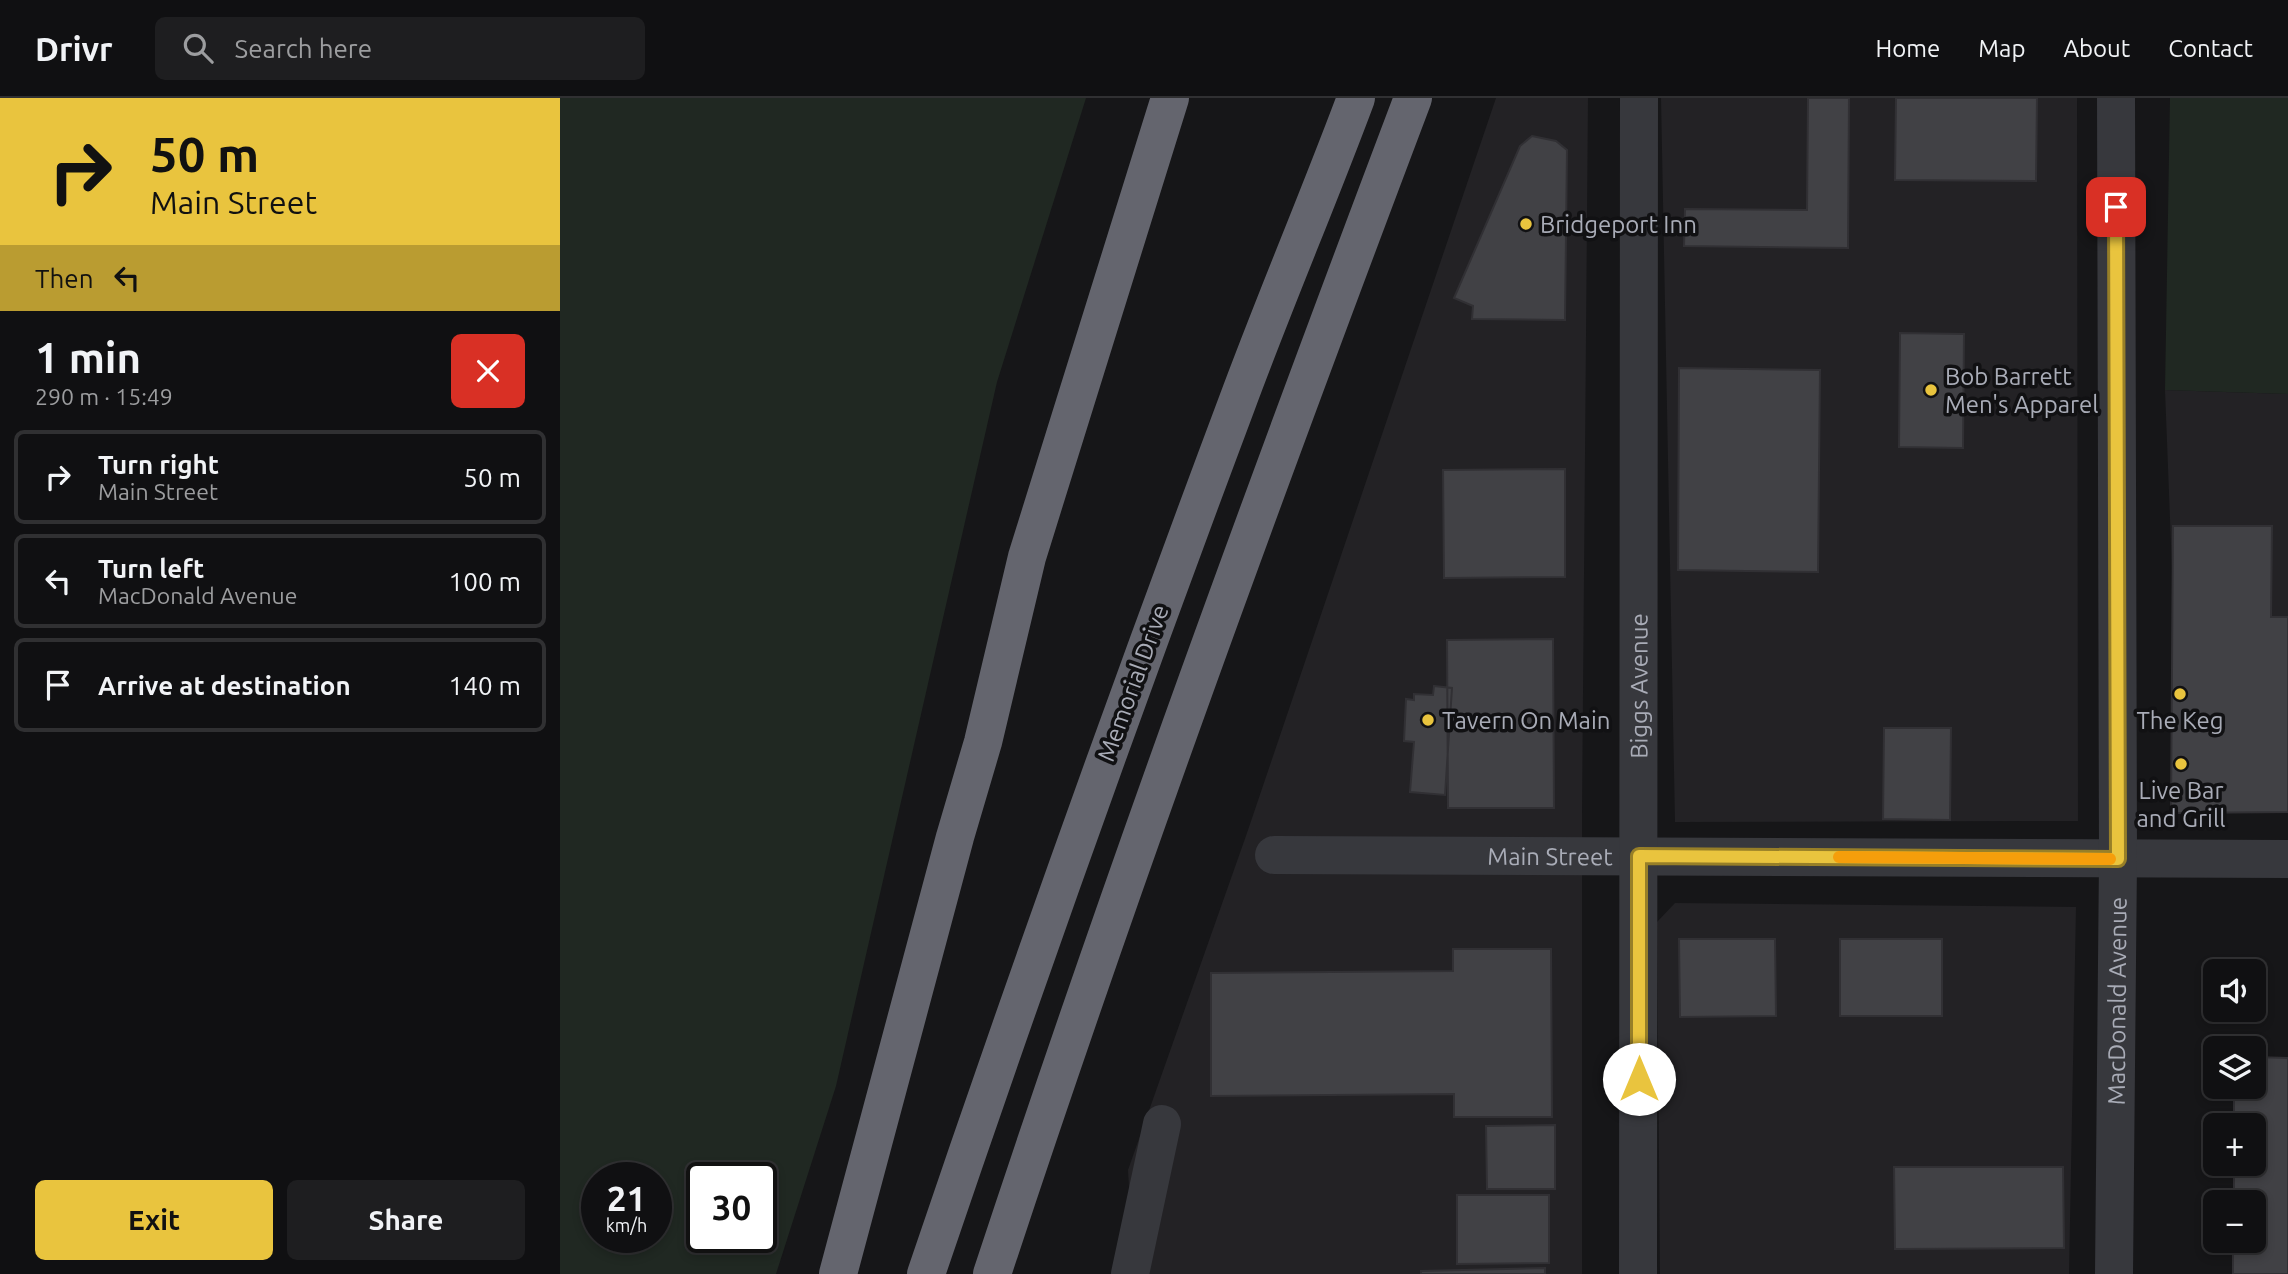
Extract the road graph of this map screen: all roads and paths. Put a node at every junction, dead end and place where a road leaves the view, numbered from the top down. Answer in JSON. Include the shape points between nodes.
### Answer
{"nodes":[{"id":1,"x":1170,"y":98,"type":"edge"},
{"id":2,"x":1356,"y":98,"type":"edge"},
{"id":3,"x":1413,"y":98,"type":"edge"},
{"id":4,"x":1639,"y":98,"type":"edge"},
{"id":5,"x":2116,"y":98,"type":"edge"},
{"id":6,"x":1275,"y":855,"type":"dead end"},
{"id":7,"x":1639,"y":856,"type":"junction"},
{"id":8,"x":2118,"y":859,"type":"junction"},
{"id":9,"x":2288,"y":859,"type":"edge"},
{"id":10,"x":1162,"y":1124,"type":"dead end"},
{"id":11,"x":838,"y":1274,"type":"edge"},
{"id":12,"x":926,"y":1274,"type":"edge"},
{"id":13,"x":992,"y":1274,"type":"edge"},
{"id":14,"x":1130,"y":1274,"type":"edge"},
{"id":15,"x":1638,"y":1274,"type":"edge"},
{"id":16,"x":2114,"y":1274,"type":"edge"}],
"edges":[{"from":1,"to":11,"type":"highway","via":[[1027,557],[983,742]]},
{"from":2,"to":12,"type":"highway","name":"Memorial Drive","via":[[1122,714]]},
{"from":3,"to":13,"type":"highway","via":[[1072,1032]]},
{"from":4,"to":7,"type":"street","name":"Biggs Avenue"},
{"from":5,"to":8,"type":"street","name":"MacDonald Avenue"},
{"from":6,"to":7,"type":"street","name":"Main Street"},
{"from":7,"to":8,"type":"street","name":"Main Street"},
{"from":7,"to":15,"type":"street","name":"Biggs Avenue"},
{"from":8,"to":9,"type":"street","name":"Main Street"},
{"from":8,"to":16,"type":"street","name":"MacDonald Avenue"},
{"from":10,"to":14,"type":"street"}]}
